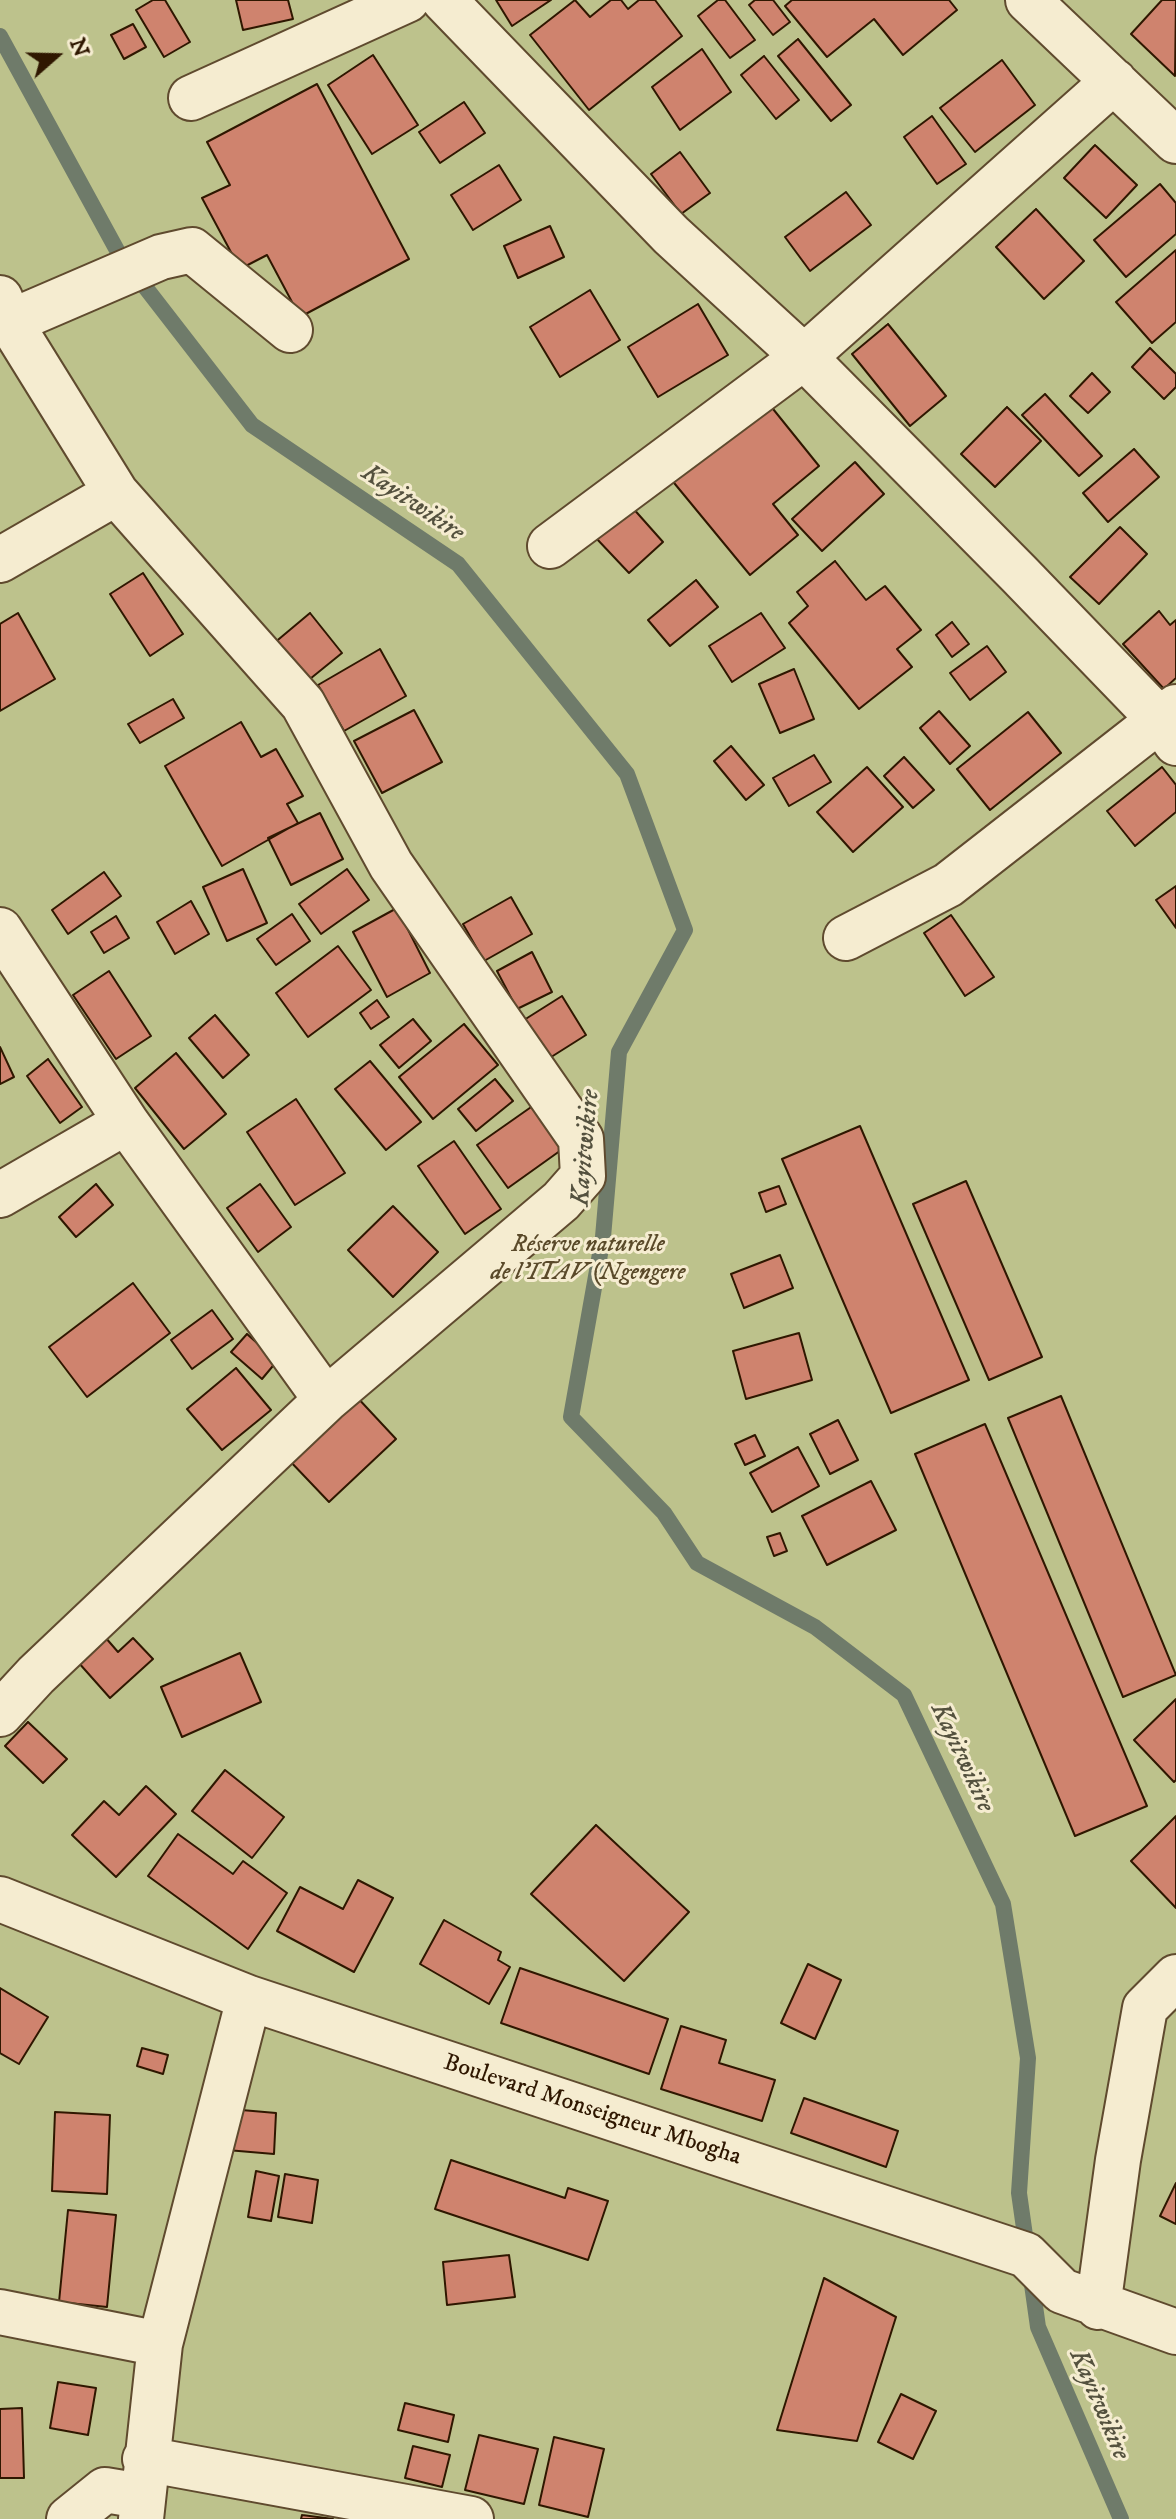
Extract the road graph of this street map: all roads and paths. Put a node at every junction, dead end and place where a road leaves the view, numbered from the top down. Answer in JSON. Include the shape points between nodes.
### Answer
{"nodes":[{"id":1,"x":407,"y":0,"type":"edge"},
{"id":2,"x":444,"y":0,"type":"edge"},
{"id":3,"x":1049,"y":7,"type":"edge"},
{"id":4,"x":1114,"y":81,"type":"junction"},
{"id":5,"x":191,"y":98,"type":"dead end"},
{"id":6,"x":1176,"y":141,"type":"edge"},
{"id":7,"x":5,"y":310,"type":"edge"},
{"id":8,"x":290,"y":330,"type":"dead end"},
{"id":9,"x":804,"y":357,"type":"junction"},
{"id":10,"x":116,"y":493,"type":"junction"},
{"id":11,"x":550,"y":546,"type":"dead end"},
{"id":12,"x":0,"y":560,"type":"edge"},
{"id":13,"x":1171,"y":724,"type":"edge"},
{"id":14,"x":0,"y":930,"type":"edge"},
{"id":15,"x":846,"y":938,"type":"dead end"},
{"id":16,"x":126,"y":1122,"type":"junction"},
{"id":17,"x":0,"y":1195,"type":"edge"},
{"id":18,"x":326,"y":1400,"type":"junction"},
{"id":19,"x":0,"y":1714,"type":"edge"},
{"id":20,"x":0,"y":1899,"type":"edge"},
{"id":21,"x":1176,"y":1977,"type":"edge"},
{"id":22,"x":249,"y":1998,"type":"junction"},
{"id":23,"x":1080,"y":2299,"type":"junction"},
{"id":24,"x":0,"y":2312,"type":"edge"},
{"id":25,"x":1176,"y":2332,"type":"edge"},
{"id":26,"x":160,"y":2344,"type":"junction"},
{"id":27,"x":142,"y":2491,"type":"edge"},
{"id":28,"x":69,"y":2519,"type":"edge"},
{"id":29,"x":471,"y":2519,"type":"edge"}],
"edges":[{"from":1,"to":5,"type":"street"},
{"from":2,"to":9,"type":"street","via":[[671,235]]},
{"from":3,"to":4,"type":"street"},
{"from":4,"to":6,"type":"street"},
{"from":4,"to":9,"type":"street"},
{"from":7,"to":8,"type":"street","via":[[192,250]]},
{"from":7,"to":10,"type":"street"},
{"from":9,"to":11,"type":"street"},
{"from":9,"to":13,"type":"street"},
{"from":10,"to":12,"type":"street"},
{"from":10,"to":18,"type":"street","via":[[303,704],[391,865],[581,1139],[583,1176],[561,1201]]},
{"from":13,"to":15,"type":"street","via":[[948,885]]},
{"from":14,"to":16,"type":"street"},
{"from":16,"to":17,"type":"street"},
{"from":16,"to":18,"type":"street"},
{"from":18,"to":19,"type":"street"},
{"from":20,"to":22,"type":"street","name":"Boulevard Monseigneur Mbogha"},
{"from":21,"to":23,"type":"street","via":[[1145,2008],[1118,2160]]},
{"from":22,"to":23,"type":"street","name":"Boulevard Monseigneur Mbogha","via":[[1026,2255]]},
{"from":22,"to":26,"type":"street"},
{"from":23,"to":25,"type":"street","name":"Boulevard Monseigneur Mbogha"},
{"from":24,"to":26,"type":"street"},
{"from":26,"to":27,"type":"street"},
{"from":27,"to":28,"type":"street","via":[[105,2490]]},
{"from":27,"to":29,"type":"street"}]}
